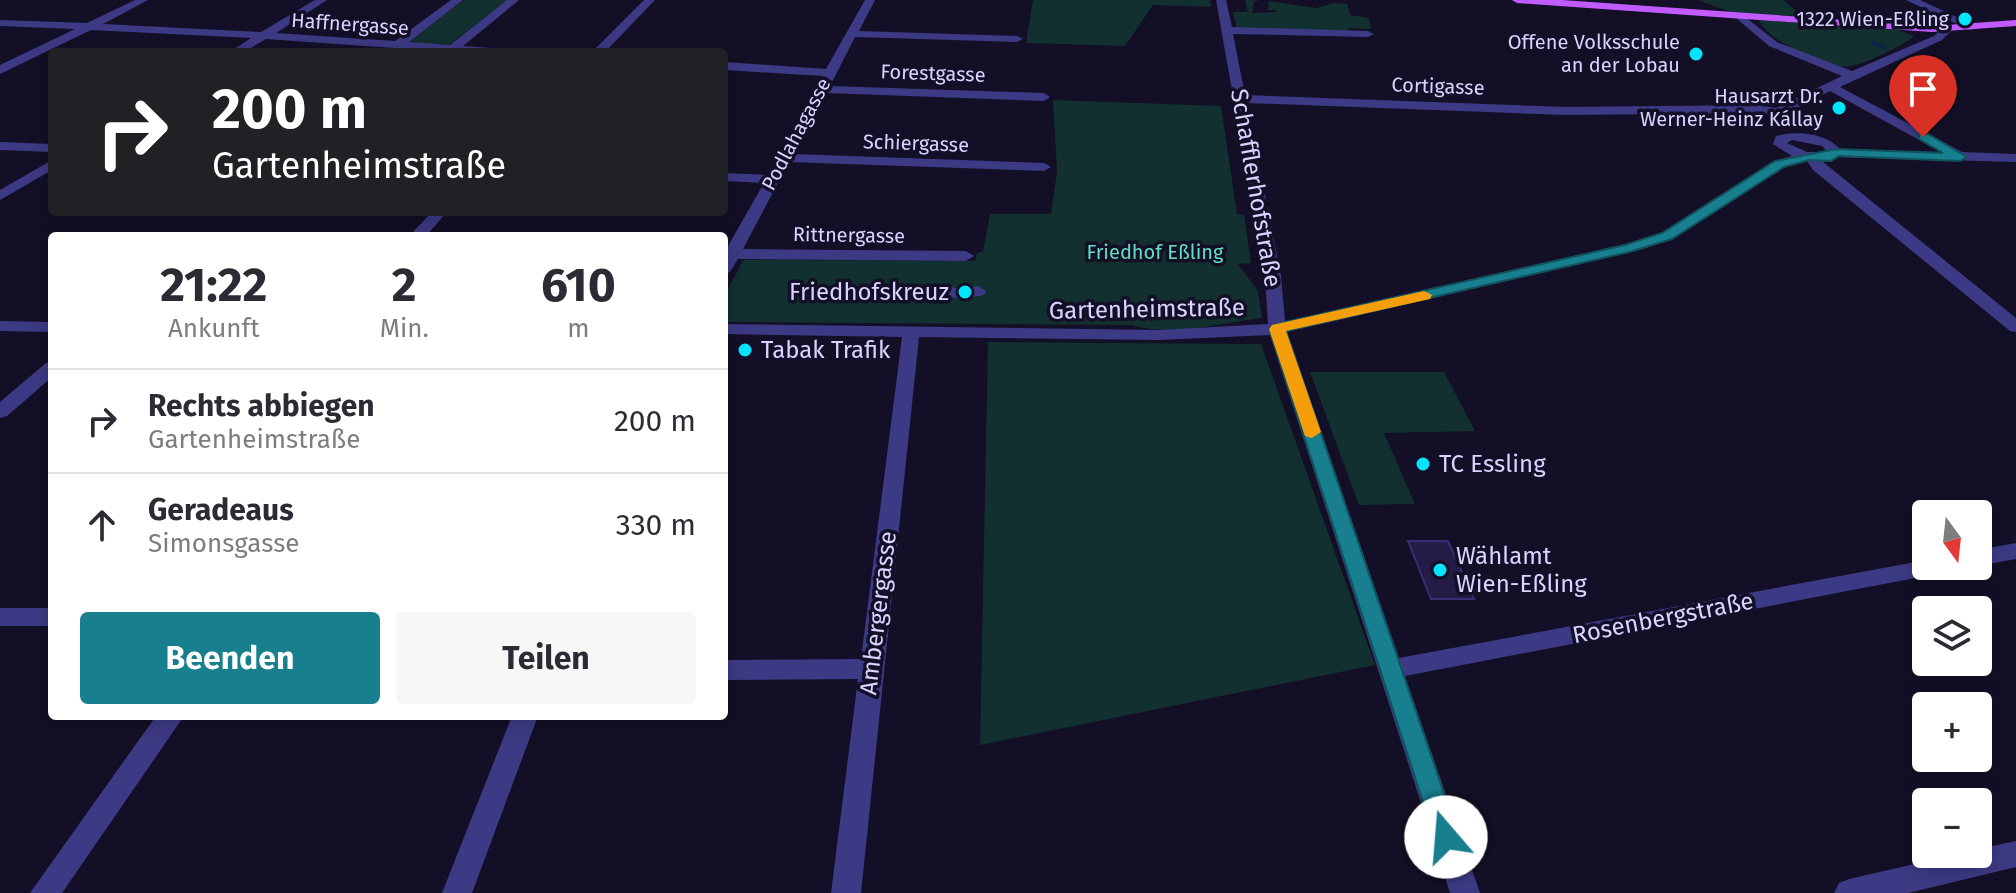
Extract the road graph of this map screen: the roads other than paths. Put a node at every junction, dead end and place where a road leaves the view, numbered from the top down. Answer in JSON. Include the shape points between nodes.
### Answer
{"nodes":[{"id":1,"x":143,"y":0,"type":"edge"},
{"id":2,"x":322,"y":0,"type":"edge"},
{"id":3,"x":458,"y":0,"type":"edge"},
{"id":4,"x":514,"y":0,"type":"edge"},
{"id":5,"x":650,"y":0,"type":"edge"},
{"id":6,"x":870,"y":0,"type":"edge"},
{"id":7,"x":1221,"y":0,"type":"edge"},
{"id":8,"x":1517,"y":0,"type":"edge"},
{"id":9,"x":1911,"y":0,"type":"edge"},
{"id":10,"x":1740,"y":16,"type":"junction"},
{"id":11,"x":0,"y":23,"type":"edge"},
{"id":12,"x":2016,"y":23,"type":"edge"},
{"id":13,"x":1891,"y":26,"type":"joint"},
{"id":14,"x":88,"y":27,"type":"junction"},
{"id":15,"x":1974,"y":28,"type":"junction"},
{"id":16,"x":1947,"y":29,"type":"joint"},
{"id":17,"x":1226,"y":30,"type":"junction"},
{"id":18,"x":852,"y":34,"type":"junction"},
{"id":19,"x":1368,"y":34,"type":"dead end"},
{"id":20,"x":1927,"y":34,"type":"junction"},
{"id":21,"x":262,"y":36,"type":"junction"},
{"id":22,"x":1017,"y":39,"type":"dead end"},
{"id":23,"x":397,"y":45,"type":"junction"},
{"id":24,"x":242,"y":48,"type":"edge"},
{"id":25,"x":438,"y":48,"type":"edge"},
{"id":26,"x":453,"y":48,"type":"edge"},
{"id":27,"x":602,"y":48,"type":"edge"},
{"id":28,"x":728,"y":66,"type":"edge"},
{"id":29,"x":0,"y":70,"type":"edge"},
{"id":30,"x":828,"y":73,"type":"junction"},
{"id":31,"x":1853,"y":76,"type":"junction"},
{"id":32,"x":1831,"y":87,"type":"junction"},
{"id":33,"x":821,"y":89,"type":"junction"},
{"id":34,"x":1044,"y":97,"type":"dead end"},
{"id":35,"x":1240,"y":99,"type":"junction"},
{"id":36,"x":1778,"y":112,"type":"junction"},
{"id":37,"x":1792,"y":144,"type":"junction"},
{"id":38,"x":0,"y":146,"type":"edge"},
{"id":39,"x":48,"y":148,"type":"edge"},
{"id":40,"x":1836,"y":153,"type":"junction"},
{"id":41,"x":1812,"y":157,"type":"junction"},
{"id":42,"x":1960,"y":157,"type":"junction"},
{"id":43,"x":786,"y":158,"type":"junction"},
{"id":44,"x":2016,"y":158,"type":"edge"},
{"id":45,"x":1779,"y":164,"type":"junction"},
{"id":46,"x":48,"y":166,"type":"edge"},
{"id":47,"x":1044,"y":167,"type":"dead end"},
{"id":48,"x":728,"y":177,"type":"edge"},
{"id":49,"x":773,"y":179,"type":"junction"},
{"id":50,"x":0,"y":196,"type":"edge"},
{"id":51,"x":436,"y":216,"type":"edge"},
{"id":52,"x":421,"y":232,"type":"edge"},
{"id":53,"x":966,"y":256,"type":"dead end"},
{"id":54,"x":728,"y":261,"type":"edge"},
{"id":55,"x":948,"y":291,"type":"dead end"},
{"id":56,"x":978,"y":291,"type":"dead end"},
{"id":57,"x":2016,"y":310,"type":"edge"},
{"id":58,"x":1997,"y":312,"type":"junction"},
{"id":59,"x":0,"y":326,"type":"edge"},
{"id":60,"x":48,"y":327,"type":"edge"},
{"id":61,"x":2016,"y":327,"type":"edge"},
{"id":62,"x":728,"y":329,"type":"edge"},
{"id":63,"x":1277,"y":329,"type":"junction"},
{"id":64,"x":911,"y":334,"type":"junction"},
{"id":65,"x":48,"y":370,"type":"edge"},
{"id":66,"x":0,"y":412,"type":"edge"},
{"id":67,"x":2016,"y":551,"type":"edge"},
{"id":68,"x":1992,"y":555,"type":"edge"},
{"id":69,"x":1912,"y":571,"type":"edge"},
{"id":70,"x":0,"y":617,"type":"edge"},
{"id":71,"x":48,"y":617,"type":"edge"},
{"id":72,"x":871,"y":669,"type":"junction"},
{"id":73,"x":1390,"y":669,"type":"junction"},
{"id":74,"x":728,"y":670,"type":"edge"},
{"id":75,"x":168,"y":720,"type":"edge"},
{"id":76,"x":523,"y":720,"type":"edge"},
{"id":77,"x":2016,"y":854,"type":"edge"},
{"id":78,"x":45,"y":893,"type":"edge"},
{"id":79,"x":457,"y":893,"type":"edge"},
{"id":80,"x":846,"y":893,"type":"edge"},
{"id":81,"x":1465,"y":893,"type":"edge"},
{"id":82,"x":1849,"y":893,"type":"edge"}],
"edges":[{"from":1,"to":14,"type":"street"},
{"from":2,"to":21,"type":"street"},
{"from":3,"to":23,"type":"street"},
{"from":4,"to":26,"type":"street"},
{"from":5,"to":27,"type":"street"},
{"from":6,"to":18,"type":"street","name":"Podlahagasse"},
{"from":7,"to":17,"type":"street","name":"Schafflerhofstraße"},
{"from":8,"to":10,"type":"main road"},
{"from":9,"to":15,"type":"street"},
{"from":10,"to":13,"type":"main road"},
{"from":10,"to":31,"type":"street","via":[[1773,44]]},
{"from":11,"to":14,"type":"street","name":"Haffnergasse"},
{"from":12,"to":15,"type":"main road"},
{"from":13,"to":20,"type":"street"},
{"from":14,"to":21,"type":"street","name":"Haffnergasse"},
{"from":14,"to":29,"type":"street"},
{"from":15,"to":16,"type":"main road"},
{"from":16,"to":20,"type":"street","via":[[1940,37]]},
{"from":17,"to":19,"type":"street"},
{"from":17,"to":35,"type":"street","name":"Schafflerhofstraße"},
{"from":18,"to":22,"type":"street"},
{"from":18,"to":30,"type":"street","name":"Podlahagasse"},
{"from":20,"to":31,"type":"street"},
{"from":21,"to":23,"type":"street","name":"Haffnergasse"},
{"from":21,"to":24,"type":"street"},
{"from":23,"to":25,"type":"street","name":"Haffnergasse"},
{"from":28,"to":30,"type":"street"},
{"from":30,"to":33,"type":"street","name":"Podlahagasse"},
{"from":31,"to":32,"type":"street"},
{"from":32,"to":36,"type":"street"},
{"from":32,"to":42,"type":"street"},
{"from":33,"to":34,"type":"street","name":"Forestgasse"},
{"from":33,"to":43,"type":"street","name":"Podlahagasse"},
{"from":35,"to":36,"type":"street","name":"Cortigasse"},
{"from":35,"to":63,"type":"street","name":"Schafflerhofstraße","via":[[1273,276]]},
{"from":36,"to":37,"type":"street","via":[[1775,123]]},
{"from":37,"to":40,"type":"street","via":[[1827,143]]},
{"from":37,"to":41,"type":"street","name":"Gartenheimstraße"},
{"from":37,"to":45,"type":"street","name":"Gartenheimstraße"},
{"from":38,"to":39,"type":"street"},
{"from":40,"to":41,"type":"street","name":"Gartenheimstraße"},
{"from":40,"to":42,"type":"street"},
{"from":41,"to":45,"type":"street","name":"Gartenheimstraße"},
{"from":41,"to":58,"type":"street"},
{"from":42,"to":44,"type":"street"},
{"from":43,"to":47,"type":"street","name":"Schiergasse"},
{"from":43,"to":49,"type":"street","name":"Podlahagasse"},
{"from":45,"to":63,"type":"street","name":"Gartenheimstraße","via":[[1667,236]]},
{"from":46,"to":50,"type":"street"},
{"from":48,"to":49,"type":"street"},
{"from":49,"to":54,"type":"street","name":"Podlahagasse"},
{"from":51,"to":52,"type":"street"},
{"from":53,"to":54,"type":"street","name":"Rittnergasse"},
{"from":55,"to":56,"type":"street"},
{"from":57,"to":58,"type":"street"},
{"from":58,"to":61,"type":"street"},
{"from":59,"to":60,"type":"street"},
{"from":62,"to":64,"type":"street","name":"Gartenheimstraße"},
{"from":63,"to":64,"type":"street","name":"Gartenheimstraße","via":[[1159,335]]},
{"from":63,"to":73,"type":"street","name":"Schafflerhofstraße"},
{"from":64,"to":72,"type":"street","name":"Ambergergasse"},
{"from":65,"to":66,"type":"street"},
{"from":67,"to":68,"type":"street"},
{"from":69,"to":73,"type":"street","name":"Rosenbergstraße"},
{"from":70,"to":71,"type":"street"},
{"from":72,"to":74,"type":"street"},
{"from":72,"to":80,"type":"street","name":"Ambergergasse"},
{"from":73,"to":81,"type":"street","name":"Schafflerhofstraße"},
{"from":75,"to":78,"type":"street"},
{"from":76,"to":79,"type":"street"},
{"from":77,"to":82,"type":"street"}]}
